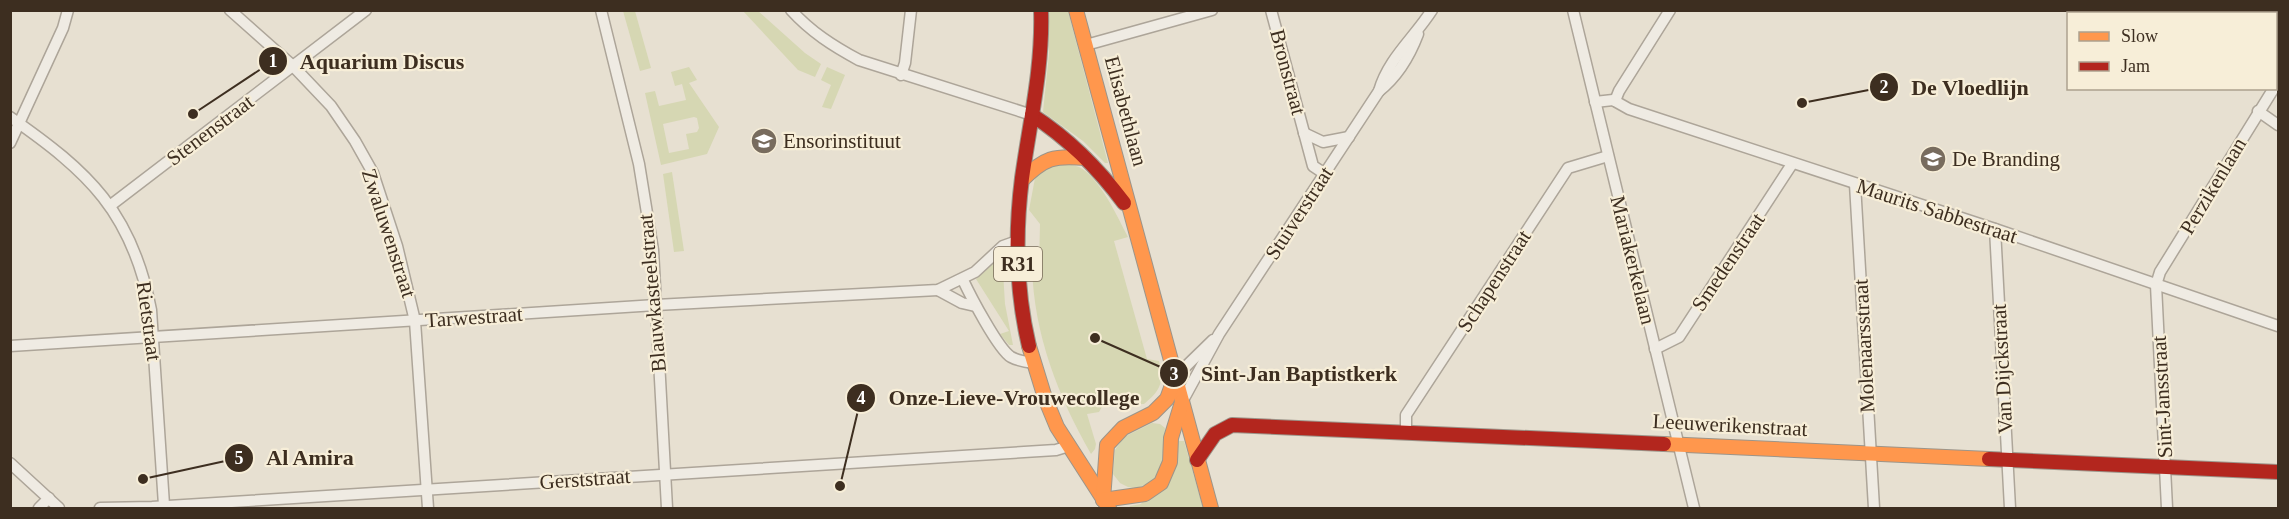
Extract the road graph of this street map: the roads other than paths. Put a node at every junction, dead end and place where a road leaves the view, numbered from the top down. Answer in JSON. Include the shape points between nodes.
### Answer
{"nodes":[{"id":1,"x":68,"y":10,"type":"edge"},
{"id":2,"x":230,"y":10,"type":"edge"},
{"id":3,"x":366,"y":10,"type":"edge"},
{"id":4,"x":601,"y":10,"type":"edge"},
{"id":5,"x":791,"y":10,"type":"edge"},
{"id":6,"x":911,"y":10,"type":"edge"},
{"id":7,"x":1041,"y":10,"type":"edge"},
{"id":8,"x":1077,"y":10,"type":"edge"},
{"id":9,"x":1212,"y":10,"type":"edge"},
{"id":10,"x":1272,"y":10,"type":"edge"},
{"id":11,"x":1432,"y":10,"type":"edge"},
{"id":12,"x":1573,"y":10,"type":"edge"},
{"id":13,"x":1670,"y":10,"type":"edge"},
{"id":14,"x":1187,"y":14,"type":"edge"},
{"id":15,"x":1086,"y":45,"type":"junction"},
{"id":16,"x":293,"y":66,"type":"junction"},
{"id":17,"x":901,"y":75,"type":"junction"},
{"id":18,"x":2274,"y":90,"type":"edge"},
{"id":19,"x":1615,"y":101,"type":"junction"},
{"id":20,"x":1595,"y":102,"type":"junction"},
{"id":21,"x":2258,"y":111,"type":"junction"},
{"id":22,"x":1032,"y":115,"type":"junction"},
{"id":23,"x":10,"y":117,"type":"edge"},
{"id":24,"x":20,"y":124,"type":"junction"},
{"id":25,"x":2278,"y":125,"type":"edge"},
{"id":26,"x":1304,"y":133,"type":"junction"},
{"id":27,"x":1348,"y":137,"type":"junction"},
{"id":28,"x":10,"y":143,"type":"edge"},
{"id":29,"x":1608,"y":156,"type":"junction"},
{"id":30,"x":1085,"y":158,"type":"junction"},
{"id":31,"x":1792,"y":164,"type":"junction"},
{"id":32,"x":1324,"y":174,"type":"junction"},
{"id":33,"x":1022,"y":180,"type":"junction"},
{"id":34,"x":1855,"y":184,"type":"junction"},
{"id":35,"x":111,"y":205,"type":"junction"},
{"id":36,"x":1135,"y":223,"type":"junction"},
{"id":37,"x":1995,"y":229,"type":"junction"},
{"id":38,"x":1017,"y":241,"type":"junction"},
{"id":39,"x":963,"y":280,"type":"junction"},
{"id":40,"x":2156,"y":285,"type":"junction"},
{"id":41,"x":938,"y":290,"type":"junction"},
{"id":42,"x":656,"y":305,"type":"junction"},
{"id":43,"x":975,"y":306,"type":"junction"},
{"id":44,"x":416,"y":321,"type":"junction"},
{"id":45,"x":2278,"y":326,"type":"edge"},
{"id":46,"x":1219,"y":334,"type":"junction"},
{"id":47,"x":153,"y":336,"type":"junction"},
{"id":48,"x":10,"y":346,"type":"edge"},
{"id":49,"x":1655,"y":349,"type":"junction"},
{"id":50,"x":1034,"y":363,"type":"junction"},
{"id":51,"x":1176,"y":377,"type":"junction"},
{"id":52,"x":1182,"y":402,"type":"junction"},
{"id":53,"x":1406,"y":431,"type":"junction"},
{"id":54,"x":1678,"y":443,"type":"junction"},
{"id":55,"x":1069,"y":446,"type":"junction"},
{"id":56,"x":1871,"y":452,"type":"junction"},
{"id":57,"x":2007,"y":458,"type":"junction"},
{"id":58,"x":1197,"y":460,"type":"junction"},
{"id":59,"x":10,"y":463,"type":"edge"},
{"id":60,"x":2165,"y":466,"type":"junction"},
{"id":61,"x":2278,"y":472,"type":"edge"},
{"id":62,"x":665,"y":474,"type":"junction"},
{"id":63,"x":427,"y":490,"type":"junction"},
{"id":64,"x":48,"y":498,"type":"junction"},
{"id":65,"x":164,"y":505,"type":"junction"},
{"id":66,"x":217,"y":506,"type":"edge"},
{"id":67,"x":1104,"y":506,"type":"edge"},
{"id":68,"x":39,"y":508,"type":"edge"},
{"id":69,"x":59,"y":508,"type":"edge"},
{"id":70,"x":100,"y":508,"type":"edge"},
{"id":71,"x":428,"y":508,"type":"edge"},
{"id":72,"x":667,"y":508,"type":"edge"},
{"id":73,"x":1211,"y":508,"type":"edge"},
{"id":74,"x":1694,"y":508,"type":"edge"},
{"id":75,"x":1874,"y":508,"type":"edge"},
{"id":76,"x":2010,"y":508,"type":"edge"},
{"id":77,"x":2167,"y":508,"type":"edge"}],
"edges":[{"from":1,"to":24,"type":"street"},
{"from":2,"to":16,"type":"street","name":"Zwaluwenstraat"},
{"from":3,"to":16,"type":"street","name":"Stenenstraat"},
{"from":4,"to":42,"type":"street","name":"Blauwkasteelstraat","via":[[639,164],[653,250]]},
{"from":5,"to":17,"type":"street","via":[[833,47]]},
{"from":6,"to":17,"type":"street"},
{"from":7,"to":22,"type":"main road","number":"R31","via":[[1040,61]]},
{"from":8,"to":15,"type":"main road","name":"Elisabethlaan"},
{"from":9,"to":14,"type":"street"},
{"from":10,"to":26,"type":"street","name":"Bronstraat"},
{"from":11,"to":27,"type":"street","name":"Stuiverstraat","via":[[1412,49]]},
{"from":12,"to":20,"type":"street","name":"Mariakerkelaan"},
{"from":13,"to":19,"type":"street"},
{"from":14,"to":15,"type":"street"},
{"from":15,"to":36,"type":"main road","name":"Elisabethlaan"},
{"from":16,"to":35,"type":"street","name":"Stenenstraat"},
{"from":16,"to":44,"type":"street","name":"Zwaluwenstraat","via":[[331,106],[373,173]]},
{"from":17,"to":22,"type":"street"},
{"from":18,"to":21,"type":"street","name":"Perzikenlaan"},
{"from":19,"to":20,"type":"street","name":"Maurits Sabbestraat"},
{"from":19,"to":31,"type":"street","name":"Maurits Sabbestraat"},
{"from":20,"to":29,"type":"street","name":"Mariakerkelaan"},
{"from":21,"to":25,"type":"street"},
{"from":21,"to":40,"type":"street","name":"Perzikenlaan","via":[[2160,272]]},
{"from":22,"to":30,"type":"main road","name":"Elisabethlaan"},
{"from":22,"to":33,"type":"main road","number":"R31"},
{"from":23,"to":24,"type":"street","name":"Rietstraat"},
{"from":24,"to":28,"type":"street"},
{"from":24,"to":35,"type":"street","name":"Rietstraat","via":[[80,170]]},
{"from":26,"to":27,"type":"street","name":"Bronstraat","via":[[1323,142]]},
{"from":26,"to":32,"type":"street","name":"Bronstraat","via":[[1313,166]]},
{"from":27,"to":32,"type":"street","name":"Stuiverstraat"},
{"from":29,"to":49,"type":"street","name":"Mariakerkelaan"},
{"from":29,"to":53,"type":"street","name":"Schapenstraat","via":[[1568,168],[1406,415]]},
{"from":30,"to":33,"type":"main road","via":[[1055,156],[1037,164]]},
{"from":30,"to":36,"type":"main road","name":"Elisabethlaan","via":[[1106,176]]},
{"from":31,"to":34,"type":"street","name":"Maurits Sabbestraat"},
{"from":31,"to":49,"type":"street","name":"Smedenstraat","via":[[1679,337]]},
{"from":32,"to":46,"type":"street","name":"Stuiverstraat"},
{"from":33,"to":38,"type":"main road","number":"R31"},
{"from":34,"to":37,"type":"street","name":"Maurits Sabbestraat"},
{"from":34,"to":56,"type":"street","name":"Molenaarsstraat"},
{"from":35,"to":47,"type":"street","name":"Rietstraat","via":[[145,278]]},
{"from":36,"to":51,"type":"main road","name":"Elisabethlaan"},
{"from":37,"to":40,"type":"street","name":"Maurits Sabbestraat"},
{"from":37,"to":57,"type":"street","name":"Van Dijckstraat"},
{"from":38,"to":39,"type":"street","name":"Tarwestraat","via":[[1003,246]]},
{"from":38,"to":50,"type":"main road","number":"R31","via":[[1020,296]]},
{"from":39,"to":41,"type":"street","name":"Tarwestraat"},
{"from":39,"to":43,"type":"street"},
{"from":40,"to":45,"type":"street","name":"Maurits Sabbestraat"},
{"from":40,"to":60,"type":"street","name":"Sint-Jansstraat"},
{"from":41,"to":42,"type":"street","name":"Tarwestraat"},
{"from":41,"to":43,"type":"street"},
{"from":42,"to":44,"type":"street","name":"Tarwestraat"},
{"from":42,"to":62,"type":"street","name":"Blauwkasteelstraat"},
{"from":43,"to":50,"type":"street","via":[[1008,356]]},
{"from":44,"to":47,"type":"street","name":"Tarwestraat"},
{"from":44,"to":63,"type":"street","name":"Zwaluwenstraat"},
{"from":46,"to":51,"type":"street","name":"Stuiverstraat"},
{"from":46,"to":52,"type":"street","name":"Stuiverstraat"},
{"from":47,"to":48,"type":"street","name":"Tarwestraat"},
{"from":47,"to":65,"type":"street","name":"Rietstraat"},
{"from":49,"to":54,"type":"street","name":"Mariakerkelaan"},
{"from":50,"to":55,"type":"main road","number":"R31","via":[[1051,413]]},
{"from":51,"to":52,"type":"main road","name":"Elisabethlaan"},
{"from":51,"to":67,"type":"main road","via":[[1167,399],[1153,413],[1123,428],[1107,445]]},
{"from":52,"to":58,"type":"main road","name":"Elisabethlaan"},
{"from":52,"to":67,"type":"main road","via":[[1164,479],[1147,494]]},
{"from":53,"to":54,"type":"main road","name":"Leeuwerikenstraat"},
{"from":53,"to":58,"type":"main road","name":"Leeuwerikenstraat","via":[[1232,425],[1220,428],[1209,439]]},
{"from":54,"to":56,"type":"main road","name":"Leeuwerikenstraat"},
{"from":54,"to":74,"type":"street","name":"Mariakerkelaan"},
{"from":55,"to":62,"type":"street","name":"Gerststraat","via":[[1056,450]]},
{"from":55,"to":67,"type":"main road","number":"R31"},
{"from":56,"to":57,"type":"main road","name":"Leeuwerikenstraat"},
{"from":56,"to":75,"type":"street","name":"Molenaarsstraat"},
{"from":57,"to":60,"type":"main road","name":"Leeuwerikenstraat"},
{"from":57,"to":76,"type":"street","name":"Van Dijckstraat"},
{"from":58,"to":73,"type":"main road","name":"Elisabethlaan"},
{"from":59,"to":64,"type":"street"},
{"from":60,"to":61,"type":"main road","name":"Leeuwerikenstraat"},
{"from":60,"to":77,"type":"street","name":"Sint-Jansstraat"},
{"from":62,"to":63,"type":"street","name":"Gerststraat"},
{"from":62,"to":72,"type":"street","name":"Blauwkasteelstraat"},
{"from":63,"to":66,"type":"street","name":"Gerststraat"},
{"from":63,"to":71,"type":"street","name":"Zwaluwenstraat"},
{"from":64,"to":68,"type":"street"},
{"from":64,"to":69,"type":"street"},
{"from":65,"to":66,"type":"street","name":"Gerststraat"},
{"from":65,"to":70,"type":"street","name":"Gerststraat"}]}
